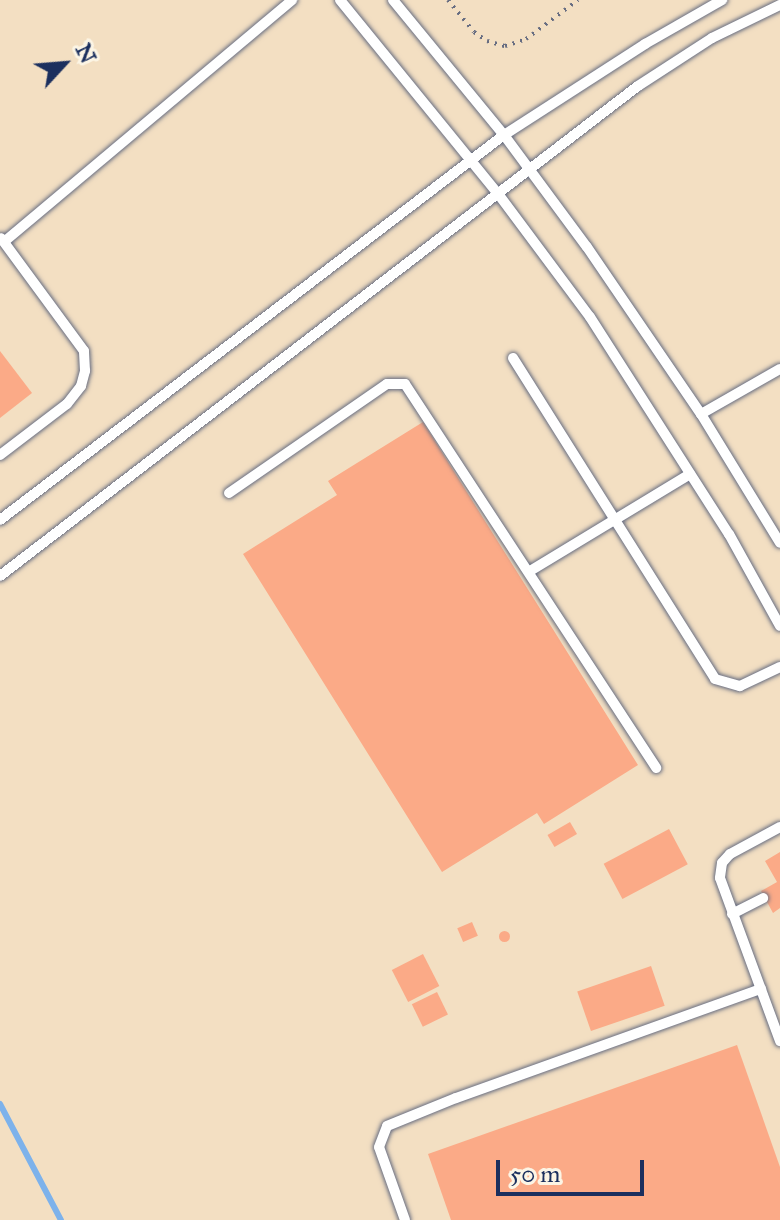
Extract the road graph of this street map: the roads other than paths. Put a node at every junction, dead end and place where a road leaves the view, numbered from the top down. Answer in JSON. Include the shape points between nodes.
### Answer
{"nodes":[{"id":1,"x":340,"y":0,"type":"edge"},
{"id":2,"x":393,"y":0,"type":"edge"},
{"id":3,"x":722,"y":0,"type":"edge"},
{"id":4,"x":286,"y":2,"type":"edge"},
{"id":5,"x":780,"y":5,"type":"edge"},
{"id":6,"x":504,"y":135,"type":"junction"},
{"id":7,"x":471,"y":160,"type":"junction"},
{"id":8,"x":531,"y":170,"type":"junction"},
{"id":9,"x":499,"y":195,"type":"junction"},
{"id":10,"x":2,"y":238,"type":"edge"},
{"id":11,"x":513,"y":358,"type":"dead end"},
{"id":12,"x":780,"y":369,"type":"edge"},
{"id":13,"x":701,"y":414,"type":"junction"},
{"id":14,"x":0,"y":455,"type":"edge"},
{"id":15,"x":690,"y":474,"type":"junction"},
{"id":16,"x":229,"y":493,"type":"dead end"},
{"id":17,"x":616,"y":519,"type":"junction"},
{"id":18,"x":0,"y":520,"type":"edge"},
{"id":19,"x":780,"y":543,"type":"edge"},
{"id":20,"x":530,"y":571,"type":"junction"},
{"id":21,"x":0,"y":576,"type":"edge"},
{"id":22,"x":780,"y":626,"type":"edge"},
{"id":23,"x":780,"y":667,"type":"edge"},
{"id":24,"x":656,"y":768,"type":"dead end"},
{"id":25,"x":780,"y":827,"type":"edge"},
{"id":26,"x":763,"y":898,"type":"dead end"},
{"id":27,"x":732,"y":914,"type":"junction"},
{"id":28,"x":761,"y":989,"type":"junction"},
{"id":29,"x":780,"y":1041,"type":"edge"},
{"id":30,"x":405,"y":1220,"type":"edge"}],
"edges":[{"from":1,"to":7,"type":"lane"},
{"from":2,"to":6,"type":"lane"},
{"from":3,"to":6,"type":"lane"},
{"from":4,"to":10,"type":"lane"},
{"from":5,"to":8,"type":"lane","via":[[712,38],[638,86]]},
{"from":6,"to":7,"type":"lane"},
{"from":6,"to":8,"type":"lane"},
{"from":7,"to":9,"type":"lane"},
{"from":7,"to":18,"type":"lane"},
{"from":8,"to":9,"type":"lane"},
{"from":8,"to":13,"type":"lane"},
{"from":9,"to":15,"type":"lane","via":[[590,317]]},
{"from":9,"to":21,"type":"lane"},
{"from":10,"to":14,"type":"lane","via":[[84,351],[85,371],[67,404]]},
{"from":11,"to":17,"type":"lane"},
{"from":12,"to":13,"type":"lane"},
{"from":13,"to":19,"type":"lane"},
{"from":15,"to":17,"type":"lane"},
{"from":15,"to":22,"type":"lane"},
{"from":16,"to":20,"type":"lane","via":[[387,384],[405,384]]},
{"from":17,"to":20,"type":"lane"},
{"from":17,"to":23,"type":"lane","via":[[715,679],[740,686]]},
{"from":20,"to":24,"type":"lane"},
{"from":25,"to":27,"type":"lane","via":[[722,863],[720,878]]},
{"from":26,"to":27,"type":"lane"},
{"from":27,"to":28,"type":"lane"},
{"from":28,"to":29,"type":"lane"},
{"from":28,"to":30,"type":"lane","via":[[387,1126],[379,1147]]}]}
